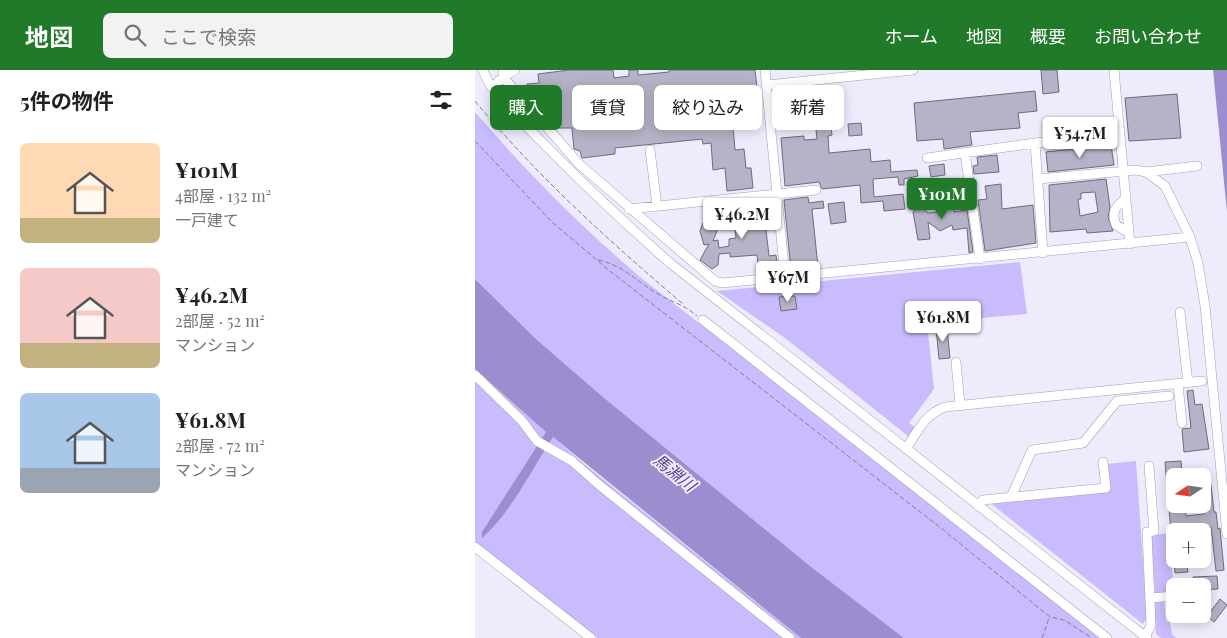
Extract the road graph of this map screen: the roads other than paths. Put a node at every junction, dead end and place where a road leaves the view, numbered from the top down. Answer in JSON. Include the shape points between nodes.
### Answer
{"nodes":[{"id":1,"x":483,"y":70,"type":"edge"},
{"id":2,"x":515,"y":70,"type":"edge"},
{"id":3,"x":765,"y":70,"type":"edge"},
{"id":4,"x":913,"y":70,"type":"edge"},
{"id":5,"x":1114,"y":70,"type":"edge"},
{"id":6,"x":503,"y":73,"type":"edge"},
{"id":7,"x":767,"y":84,"type":"junction"},
{"id":8,"x":490,"y":85,"type":"edge"},
{"id":9,"x":494,"y":85,"type":"edge"},
{"id":10,"x":530,"y":130,"type":"edge"},
{"id":11,"x":1120,"y":135,"type":"junction"},
{"id":12,"x":1035,"y":143,"type":"junction"},
{"id":13,"x":650,"y":150,"type":"dead end"},
{"id":14,"x":965,"y":153,"type":"junction"},
{"id":15,"x":927,"y":158,"type":"dead end"},
{"id":16,"x":1197,"y":166,"type":"dead end"},
{"id":17,"x":1123,"y":171,"type":"junction"},
{"id":18,"x":1146,"y":172,"type":"junction"},
{"id":19,"x":1038,"y":179,"type":"junction"},
{"id":20,"x":816,"y":190,"type":"dead end"},
{"id":21,"x":777,"y":195,"type":"junction"},
{"id":22,"x":1126,"y":198,"type":"junction"},
{"id":23,"x":657,"y":206,"type":"junction"},
{"id":24,"x":629,"y":209,"type":"junction"},
{"id":25,"x":1129,"y":233,"type":"junction"},
{"id":26,"x":1190,"y":237,"type":"junction"},
{"id":27,"x":1130,"y":244,"type":"junction"},
{"id":28,"x":1043,"y":253,"type":"junction"},
{"id":29,"x":980,"y":259,"type":"junction"},
{"id":30,"x":785,"y":277,"type":"junction"},
{"id":31,"x":1180,"y":312,"type":"dead end"},
{"id":32,"x":703,"y":320,"type":"road end"},
{"id":33,"x":956,"y":362,"type":"dead end"},
{"id":34,"x":475,"y":375,"type":"edge"},
{"id":35,"x":1202,"y":381,"type":"dead end"},
{"id":36,"x":1188,"y":383,"type":"junction"},
{"id":37,"x":1178,"y":384,"type":"junction"},
{"id":38,"x":1169,"y":396,"type":"dead end"},
{"id":39,"x":960,"y":405,"type":"junction"},
{"id":40,"x":1182,"y":423,"type":"dead end"},
{"id":41,"x":906,"y":449,"type":"junction"},
{"id":42,"x":1103,"y":462,"type":"dead end"},
{"id":43,"x":1149,"y":466,"type":"dead end"},
{"id":44,"x":1011,"y":497,"type":"junction"},
{"id":45,"x":978,"y":506,"type":"junction"},
{"id":46,"x":1227,"y":534,"type":"edge"},
{"id":47,"x":475,"y":547,"type":"edge"},
{"id":48,"x":1166,"y":597,"type":"edge"},
{"id":49,"x":1150,"y":598,"type":"junction"},
{"id":50,"x":1146,"y":637,"type":"edge"},
{"id":51,"x":591,"y":638,"type":"edge"},
{"id":52,"x":790,"y":638,"type":"edge"},
{"id":53,"x":1107,"y":638,"type":"edge"}],
"edges":[{"from":1,"to":8,"type":"street"},
{"from":2,"to":6,"type":"street"},
{"from":3,"to":7,"type":"street"},
{"from":4,"to":7,"type":"street"},
{"from":5,"to":11,"type":"street"},
{"from":6,"to":9,"type":"street"},
{"from":6,"to":24,"type":"street","via":[[579,164]]},
{"from":7,"to":21,"type":"street"},
{"from":10,"to":41,"type":"street","via":[[614,215],[670,263]]},
{"from":11,"to":12,"type":"street"},
{"from":11,"to":17,"type":"street"},
{"from":12,"to":14,"type":"street"},
{"from":12,"to":19,"type":"street"},
{"from":13,"to":23,"type":"street"},
{"from":14,"to":15,"type":"street"},
{"from":14,"to":29,"type":"street"},
{"from":16,"to":18,"type":"street"},
{"from":17,"to":18,"type":"street"},
{"from":17,"to":19,"type":"street"},
{"from":17,"to":22,"type":"street"},
{"from":18,"to":26,"type":"street","via":[[1165,186]]},
{"from":19,"to":28,"type":"street"},
{"from":20,"to":21,"type":"street"},
{"from":21,"to":23,"type":"street"},
{"from":21,"to":30,"type":"street"},
{"from":22,"to":25,"type":"street"},
{"from":22,"to":25,"type":"street","via":[[1113,211],[1113,218],[1116,225]]},
{"from":23,"to":24,"type":"street"},
{"from":24,"to":30,"type":"street","via":[[715,281]]},
{"from":25,"to":27,"type":"street"},
{"from":26,"to":27,"type":"street"},
{"from":26,"to":46,"type":"street","via":[[1205,306]]},
{"from":27,"to":28,"type":"street"},
{"from":28,"to":29,"type":"street"},
{"from":29,"to":30,"type":"street"},
{"from":31,"to":36,"type":"street"},
{"from":32,"to":53,"type":"street"},
{"from":33,"to":39,"type":"street"},
{"from":34,"to":52,"type":"street","via":[[522,421],[537,441],[572,461]]},
{"from":35,"to":36,"type":"street"},
{"from":36,"to":37,"type":"street"},
{"from":37,"to":39,"type":"street"},
{"from":37,"to":40,"type":"street"},
{"from":38,"to":44,"type":"street","via":[[1117,400],[1083,443],[1032,450]]},
{"from":39,"to":41,"type":"street","via":[[935,410]]},
{"from":41,"to":45,"type":"street"},
{"from":42,"to":44,"type":"street","via":[[1106,488]]},
{"from":43,"to":49,"type":"street","via":[[1154,531],[1147,532]]},
{"from":44,"to":45,"type":"street","via":[[983,500]]},
{"from":45,"to":50,"type":"street"},
{"from":47,"to":51,"type":"street"},
{"from":48,"to":49,"type":"street"},
{"from":49,"to":50,"type":"street","via":[[1151,625]]}]}
